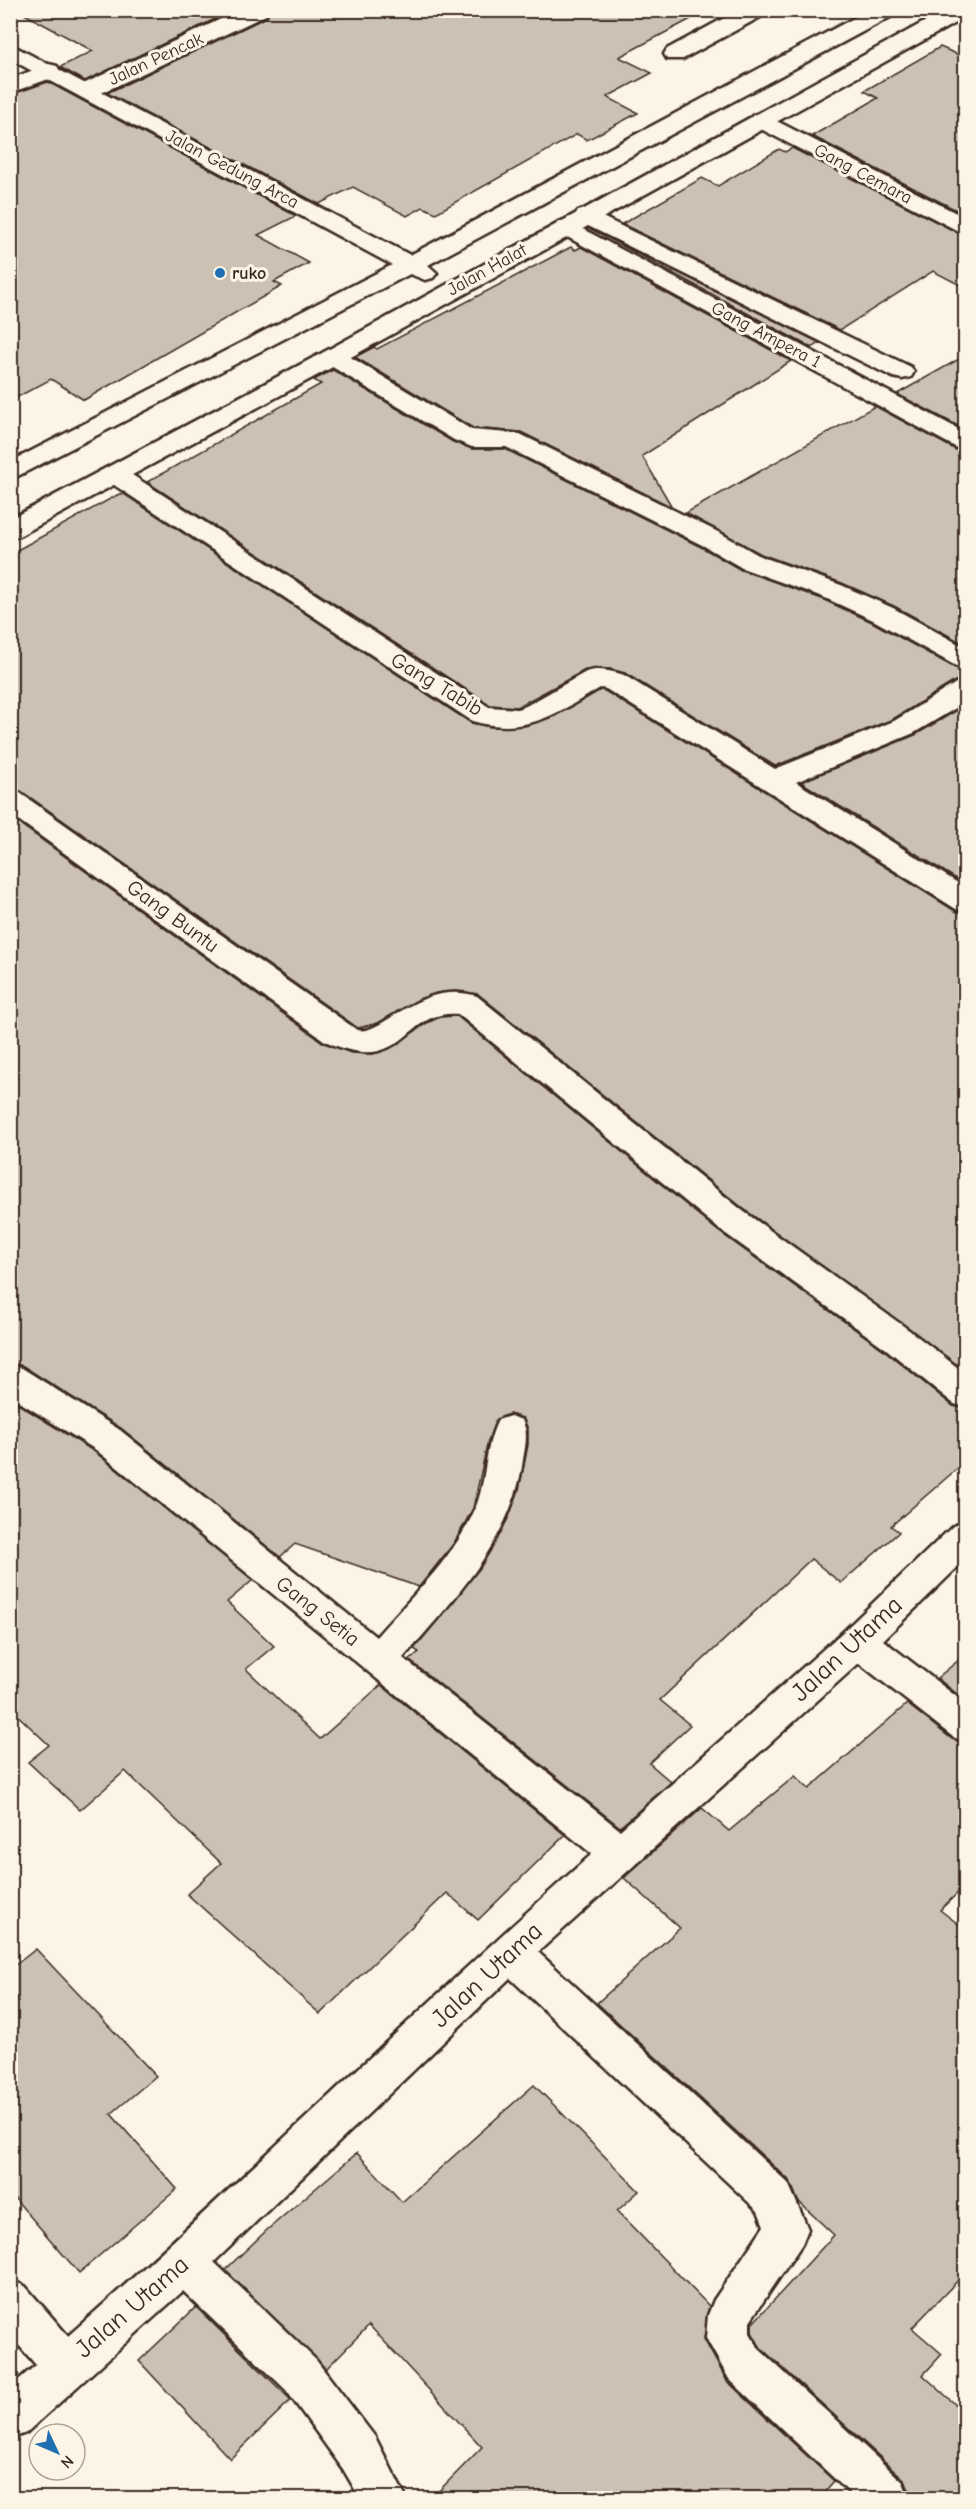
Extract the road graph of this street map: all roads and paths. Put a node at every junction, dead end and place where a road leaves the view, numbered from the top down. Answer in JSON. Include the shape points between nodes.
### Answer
{"nodes":[{"id":1,"x":258,"y":10,"type":"edge"},
{"id":2,"x":756,"y":10,"type":"edge"},
{"id":3,"x":886,"y":10,"type":"edge"},
{"id":4,"x":963,"y":10,"type":"edge"},
{"id":5,"x":10,"y":50,"type":"edge"},
{"id":6,"x":675,"y":54,"type":"dead end"},
{"id":7,"x":49,"y":71,"type":"junction"},
{"id":8,"x":10,"y":87,"type":"edge"},
{"id":9,"x":87,"y":91,"type":"junction"},
{"id":10,"x":761,"y":120,"type":"junction"},
{"id":11,"x":576,"y":221,"type":"junction"},
{"id":12,"x":966,"y":228,"type":"edge"},
{"id":13,"x":410,"y":265,"type":"junction"},
{"id":14,"x":453,"y":289,"type":"junction"},
{"id":15,"x":333,"y":357,"type":"junction"},
{"id":16,"x":902,"y":372,"type":"dead end"},
{"id":17,"x":966,"y":443,"type":"edge"},
{"id":18,"x":10,"y":472,"type":"edge"},
{"id":19,"x":114,"y":474,"type":"junction"},
{"id":20,"x":10,"y":530,"type":"edge"},
{"id":21,"x":966,"y":660,"type":"edge"},
{"id":22,"x":966,"y":689,"type":"edge"},
{"id":23,"x":774,"y":780,"type":"junction"},
{"id":24,"x":10,"y":800,"type":"edge"},
{"id":25,"x":966,"y":902,"type":"edge"},
{"id":26,"x":10,"y":1378,"type":"edge"},
{"id":27,"x":966,"y":1394,"type":"edge"},
{"id":28,"x":510,"y":1430,"type":"dead end"},
{"id":29,"x":966,"y":1536,"type":"edge"},
{"id":30,"x":858,"y":1641,"type":"junction"},
{"id":31,"x":380,"y":1659,"type":"junction"},
{"id":32,"x":966,"y":1726,"type":"edge"},
{"id":33,"x":620,"y":1853,"type":"junction"},
{"id":34,"x":510,"y":1952,"type":"junction"},
{"id":35,"x":184,"y":2262,"type":"junction"},
{"id":36,"x":10,"y":2301,"type":"edge"},
{"id":37,"x":65,"y":2366,"type":"junction"},
{"id":38,"x":10,"y":2417,"type":"edge"},
{"id":39,"x":384,"y":2499,"type":"edge"},
{"id":40,"x":887,"y":2499,"type":"edge"}],
"edges":[{"from":1,"to":9,"type":"street","name":"Jalan Pencak"},
{"from":2,"to":6,"type":"street"},
{"from":3,"to":13,"type":"street","name":"Jalan Halat"},
{"from":4,"to":10,"type":"street","name":"Jalan Halat"},
{"from":5,"to":7,"type":"street","name":"Jalan Gedung Arca"},
{"from":7,"to":8,"type":"street"},
{"from":7,"to":9,"type":"street","name":"Jalan Gedung Arca"},
{"from":9,"to":13,"type":"street","name":"Jalan Gedung Arca"},
{"from":10,"to":11,"type":"street","name":"Jalan Halat"},
{"from":10,"to":12,"type":"street","name":"Gang Cemara"},
{"from":11,"to":14,"type":"street","name":"Jalan Halat"},
{"from":11,"to":16,"type":"street"},
{"from":11,"to":17,"type":"street","name":"Gang Ampera 1"},
{"from":13,"to":14,"type":"street","name":"Jalan Gedung Arca"},
{"from":13,"to":18,"type":"street","name":"Jalan Halat"},
{"from":14,"to":15,"type":"street","name":"Jalan Halat"},
{"from":15,"to":19,"type":"street","name":"Jalan Halat"},
{"from":15,"to":21,"type":"street","via":[[463,435],[472,439],[511,439],[751,562],[852,600]]},
{"from":19,"to":20,"type":"street","name":"Jalan Halat"},
{"from":19,"to":23,"type":"street","name":"Gang Tabib","via":[[482,715],[517,718],[536,713],[596,678],[614,681]]},
{"from":22,"to":23,"type":"street","via":[[904,727]]},
{"from":23,"to":25,"type":"street","name":"Gang Tabib"},
{"from":24,"to":27,"type":"street","name":"Gang Buntu","via":[[354,1042],[377,1041],[433,1005],[453,1000],[466,1004],[731,1220],[897,1339]]},
{"from":26,"to":31,"type":"street","name":"Gang Setia","via":[[108,1440]]},
{"from":28,"to":31,"type":"street","via":[[500,1490],[485,1522],[465,1556]]},
{"from":29,"to":30,"type":"street","name":"Jalan Utama"},
{"from":30,"to":32,"type":"street"},
{"from":30,"to":33,"type":"street","name":"Jalan Utama"},
{"from":31,"to":33,"type":"street","name":"Gang Setia"},
{"from":33,"to":34,"type":"street","name":"Jalan Utama"},
{"from":34,"to":35,"type":"street","name":"Jalan Utama"},
{"from":34,"to":40,"type":"street","via":[[772,2197],[787,2229],[729,2315],[728,2338],[744,2364]]},
{"from":35,"to":37,"type":"street","name":"Jalan Utama"},
{"from":35,"to":39,"type":"street","via":[[301,2375],[359,2453]]},
{"from":36,"to":37,"type":"street"},
{"from":37,"to":38,"type":"street","name":"Jalan Utama"}]}
